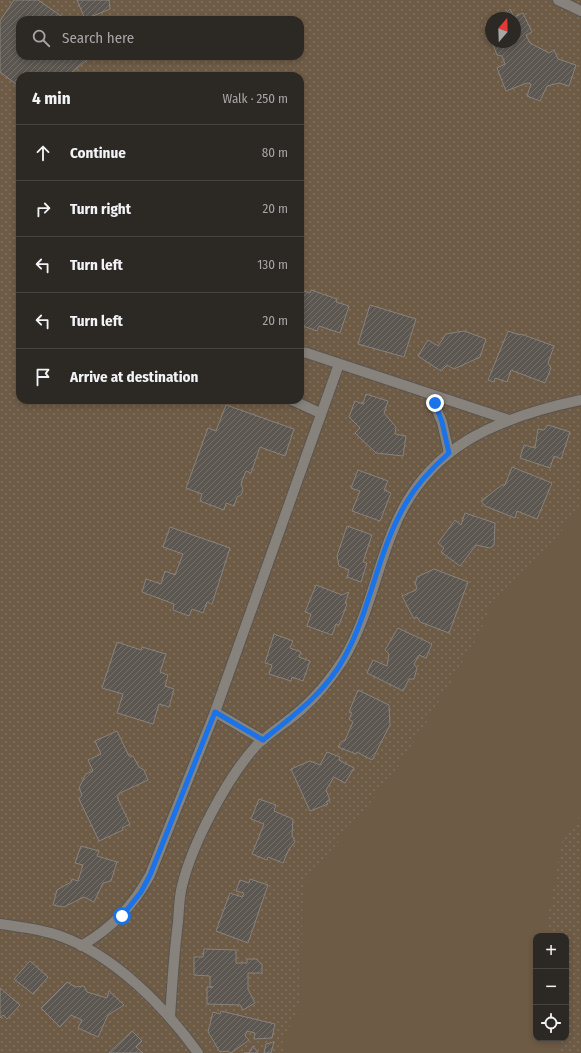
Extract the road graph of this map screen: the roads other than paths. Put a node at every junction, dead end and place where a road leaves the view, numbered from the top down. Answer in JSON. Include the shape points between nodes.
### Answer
{"nodes":[{"id":1,"x":558,"y":0,"type":"edge"},
{"id":2,"x":581,"y":11,"type":"edge"},
{"id":3,"x":304,"y":353,"type":"edge"},
{"id":4,"x":339,"y":364,"type":"junction"},
{"id":5,"x":430,"y":394,"type":"junction"},
{"id":6,"x":581,"y":400,"type":"edge"},
{"id":7,"x":301,"y":404,"type":"edge"},
{"id":8,"x":320,"y":413,"type":"junction"},
{"id":9,"x":509,"y":420,"type":"junction"},
{"id":10,"x":449,"y":453,"type":"junction"},
{"id":11,"x":215,"y":712,"type":"junction"},
{"id":12,"x":263,"y":740,"type":"junction"},
{"id":13,"x":0,"y":924,"type":"edge"},
{"id":14,"x":81,"y":946,"type":"junction"},
{"id":15,"x":170,"y":1017,"type":"junction"},
{"id":16,"x":198,"y":1053,"type":"edge"}],
"edges":[{"from":1,"to":2,"type":"street"},
{"from":3,"to":4,"type":"street"},
{"from":4,"to":5,"type":"street"},
{"from":4,"to":8,"type":"street"},
{"from":5,"to":9,"type":"street"},
{"from":5,"to":10,"type":"street","via":[[442,422]]},
{"from":6,"to":9,"type":"street","via":[[540,409]]},
{"from":7,"to":8,"type":"street"},
{"from":8,"to":11,"type":"street"},
{"from":9,"to":10,"type":"street","via":[[469,439]]},
{"from":10,"to":12,"type":"street","via":[[418,485],[398,518],[355,636],[343,660],[313,698]]},
{"from":11,"to":12,"type":"street"},
{"from":11,"to":14,"type":"street","via":[[141,892],[109,928]]},
{"from":12,"to":15,"type":"street","via":[[238,768],[193,853],[182,887],[172,962]]},
{"from":13,"to":14,"type":"street","via":[[60,936]]},
{"from":14,"to":15,"type":"street","via":[[116,968]]},
{"from":15,"to":16,"type":"street"}]}
